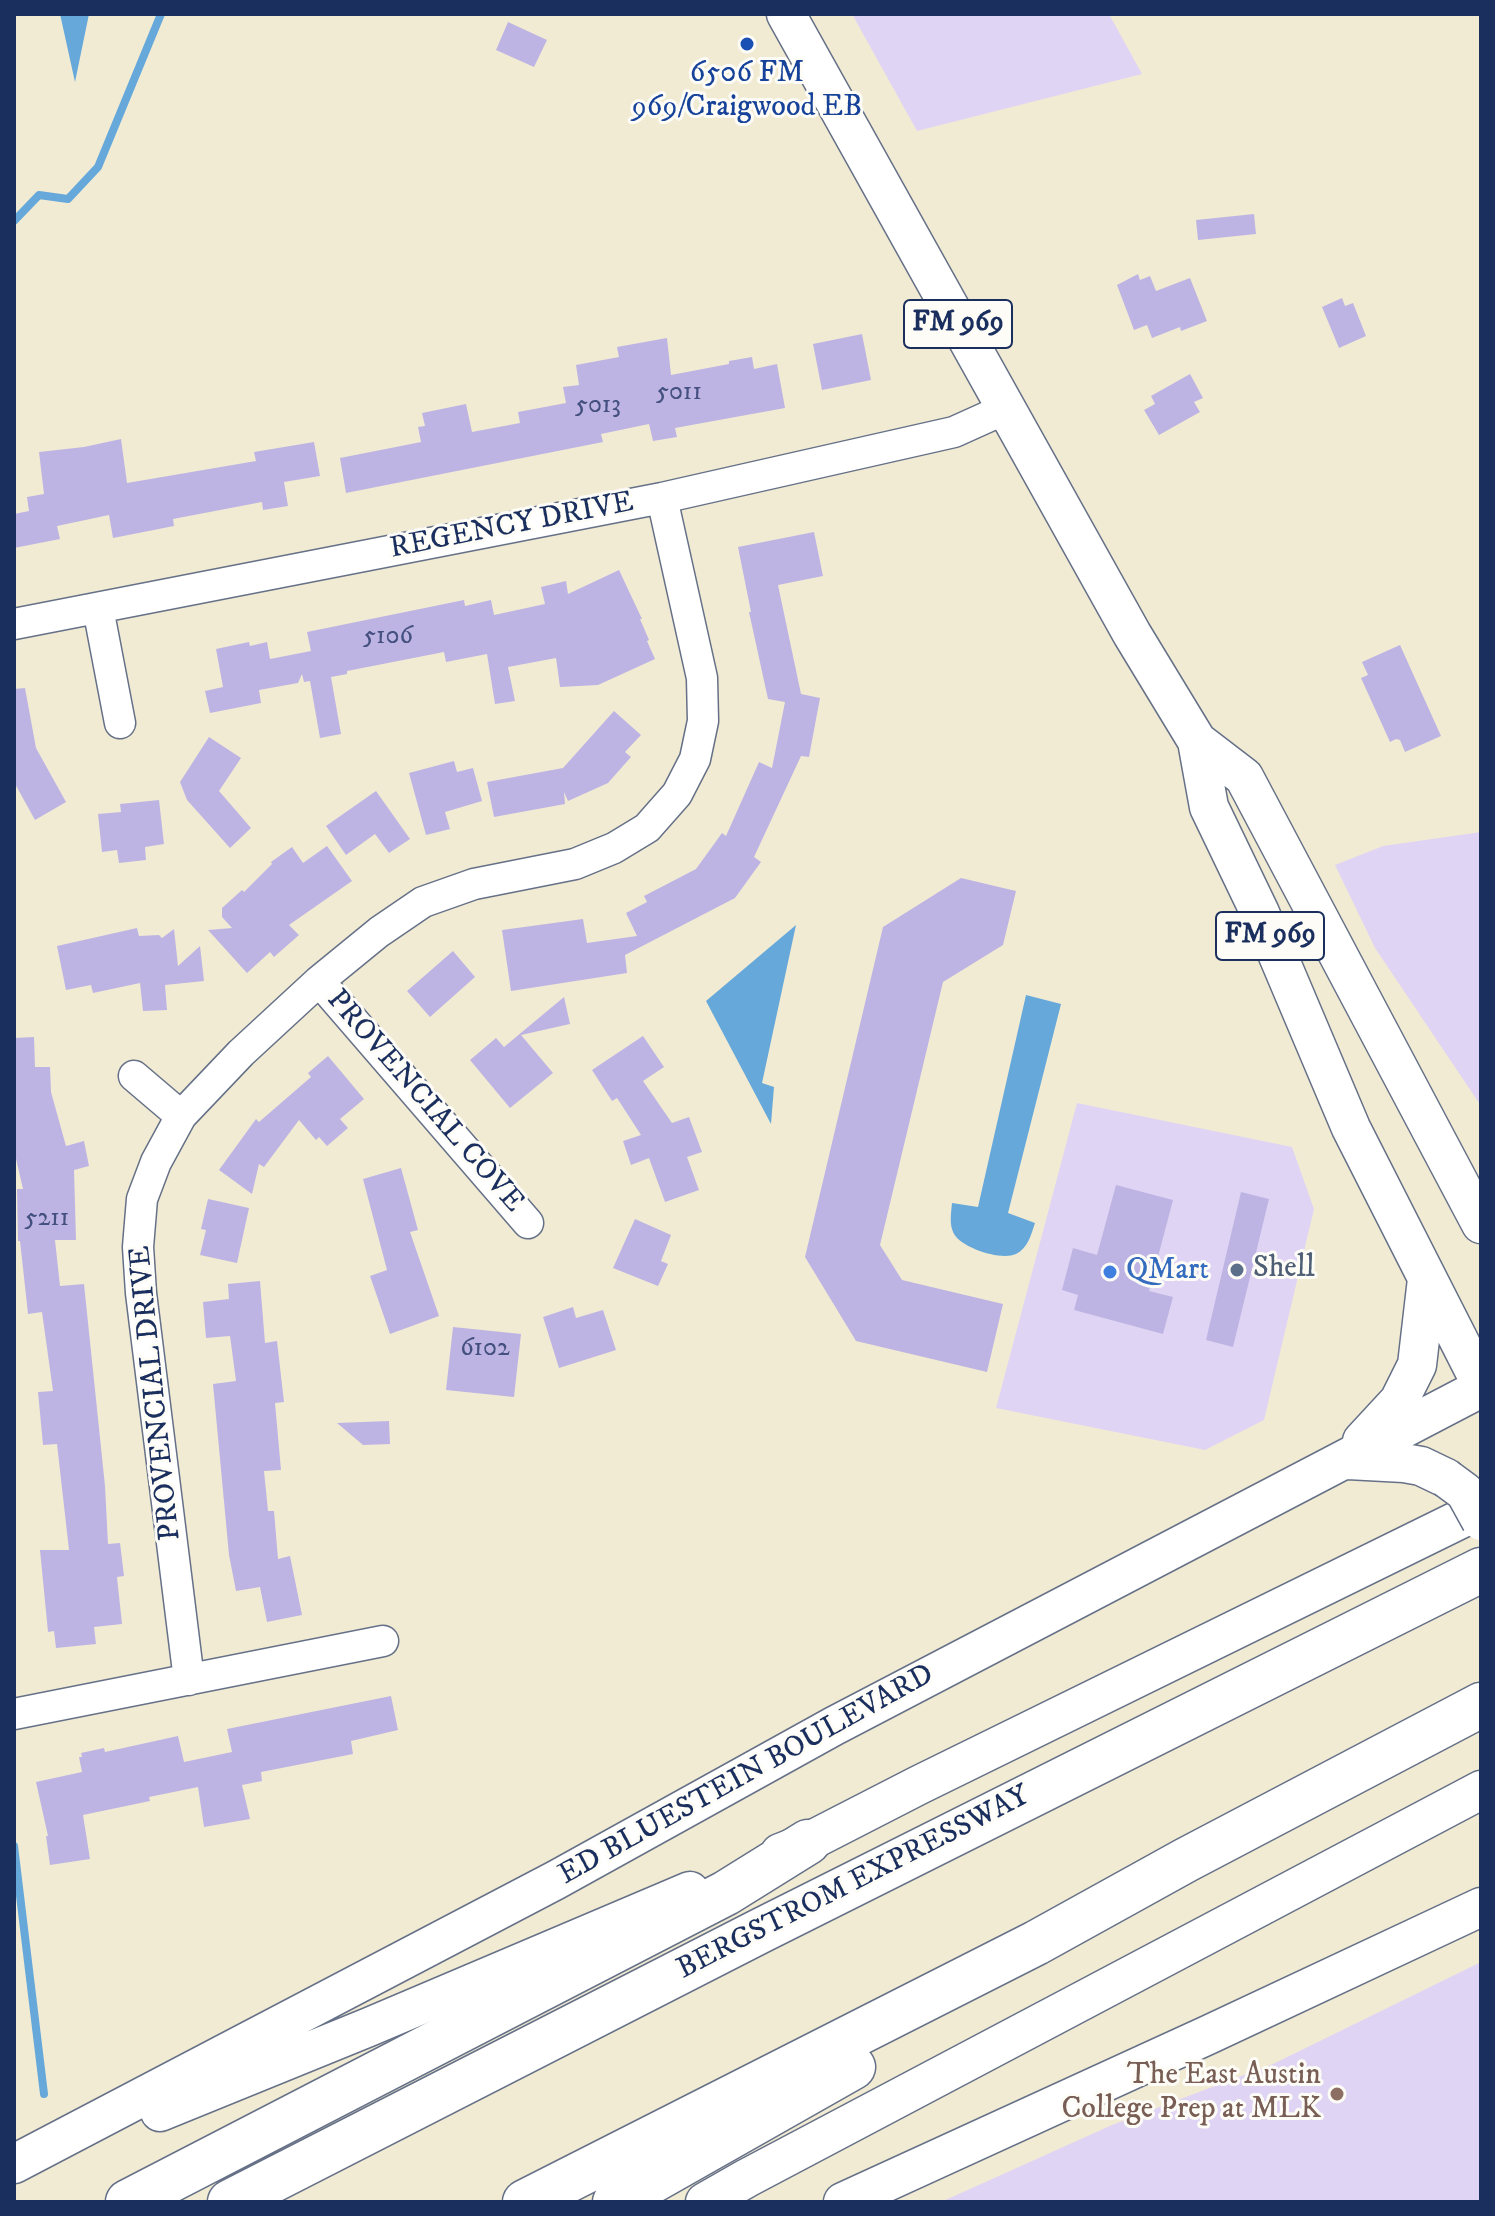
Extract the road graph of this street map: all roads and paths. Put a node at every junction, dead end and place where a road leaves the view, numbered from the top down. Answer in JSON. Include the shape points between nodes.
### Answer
{"nodes":[{"id":1,"x":786,"y":14,"type":"edge"},
{"id":2,"x":1005,"y":409,"type":"junction"},
{"id":3,"x":662,"y":498,"type":"junction"},
{"id":4,"x":98,"y":608,"type":"junction"},
{"id":5,"x":14,"y":624,"type":"edge"},
{"id":6,"x":120,"y":723,"type":"dead end"},
{"id":7,"x":1197,"y":741,"type":"junction"},
{"id":8,"x":1237,"y":866,"type":"junction"},
{"id":9,"x":1319,"y":918,"type":"junction"},
{"id":10,"x":319,"y":981,"type":"junction"},
{"id":11,"x":134,"y":1076,"type":"dead end"},
{"id":12,"x":181,"y":1116,"type":"junction"},
{"id":13,"x":528,"y":1223,"type":"dead end"},
{"id":14,"x":1481,"y":1224,"type":"edge"},
{"id":15,"x":1427,"y":1279,"type":"junction"},
{"id":16,"x":1481,"y":1386,"type":"edge"},
{"id":17,"x":1345,"y":1460,"type":"junction"},
{"id":18,"x":1481,"y":1509,"type":"edge"},
{"id":19,"x":1481,"y":1521,"type":"edge"},
{"id":20,"x":1481,"y":1570,"type":"edge"},
{"id":21,"x":383,"y":1641,"type":"dead end"},
{"id":22,"x":189,"y":1680,"type":"junction"},
{"id":23,"x":1481,"y":1705,"type":"edge"},
{"id":24,"x":14,"y":1714,"type":"edge"},
{"id":25,"x":1481,"y":1790,"type":"edge"},
{"id":26,"x":808,"y":1842,"type":"junction"},
{"id":27,"x":1481,"y":1907,"type":"edge"},
{"id":28,"x":1036,"y":1943,"type":"junction"},
{"id":29,"x":14,"y":2164,"type":"edge"},
{"id":30,"x":14,"y":2172,"type":"edge"},
{"id":31,"x":128,"y":2202,"type":"edge"},
{"id":32,"x":230,"y":2202,"type":"edge"},
{"id":33,"x":525,"y":2202,"type":"edge"},
{"id":34,"x":615,"y":2202,"type":"edge"},
{"id":35,"x":705,"y":2202,"type":"edge"},
{"id":36,"x":843,"y":2202,"type":"edge"}],
"edges":[{"from":1,"to":2,"type":"main road","name":"FM 969","number":"FM 969"},
{"from":2,"to":3,"type":"street","name":"REGENCY DRIVE","via":[[954,432]]},
{"from":2,"to":7,"type":"main road","name":"FM 969","number":"FM 969"},
{"from":3,"to":4,"type":"street","name":"REGENCY DRIVE"},
{"from":3,"to":10,"type":"street","name":"PROVENCIAL DRIVE","via":[[702,678],[703,721],[695,759],[677,794],[647,828],[614,848],[575,864],[474,884],[423,902]]},
{"from":4,"to":5,"type":"street","name":"REGENCY DRIVE"},
{"from":4,"to":6,"type":"street"},
{"from":7,"to":8,"type":"main road","name":"FM 969","number":"FM 969","via":[[1209,807]]},
{"from":7,"to":9,"type":"main road","name":"FM 969","number":"FM 969","via":[[1244,777]]},
{"from":8,"to":9,"type":"main road","via":[[1253,864],[1266,871],[1287,908],[1300,918]]},
{"from":8,"to":15,"type":"main road","name":"FM 969","number":"FM 969","via":[[1351,1128]]},
{"from":9,"to":14,"type":"main road","name":"FM 969","number":"FM 969"},
{"from":10,"to":12,"type":"street","name":"PROVENCIAL DRIVE"},
{"from":10,"to":13,"type":"street","name":"PROVENCIAL COVE"},
{"from":11,"to":12,"type":"street"},
{"from":12,"to":22,"type":"street","name":"PROVENCIAL DRIVE","via":[[142,1199],[138,1247]]},
{"from":15,"to":16,"type":"main road","name":"FM 969","number":"FM 969"},
{"from":15,"to":17,"type":"main road","via":[[1417,1365],[1399,1401]]},
{"from":16,"to":17,"type":"main road","name":"ED BLUESTEIN BOULEVARD"},
{"from":17,"to":19,"type":"main road","bridge":true,"via":[[1421,1466],[1465,1492]]},
{"from":17,"to":29,"type":"main road","name":"ED BLUESTEIN BOULEVARD"},
{"from":18,"to":26,"type":"main road","name":"ED BLUESTEIN BOULEVARD"},
{"from":20,"to":32,"type":"highway","name":"BERGSTROM EXPRESSWAY"},
{"from":21,"to":22,"type":"street"},
{"from":22,"to":24,"type":"street"},
{"from":23,"to":28,"type":"highway"},
{"from":25,"to":35,"type":"main road"},
{"from":26,"to":30,"type":"main road","name":"ED BLUESTEIN BOULEVARD"},
{"from":26,"to":31,"type":"highway","via":[[726,1893]]},
{"from":27,"to":36,"type":"main road"},
{"from":28,"to":33,"type":"highway"},
{"from":28,"to":34,"type":"highway","via":[[956,2010]]}]}
